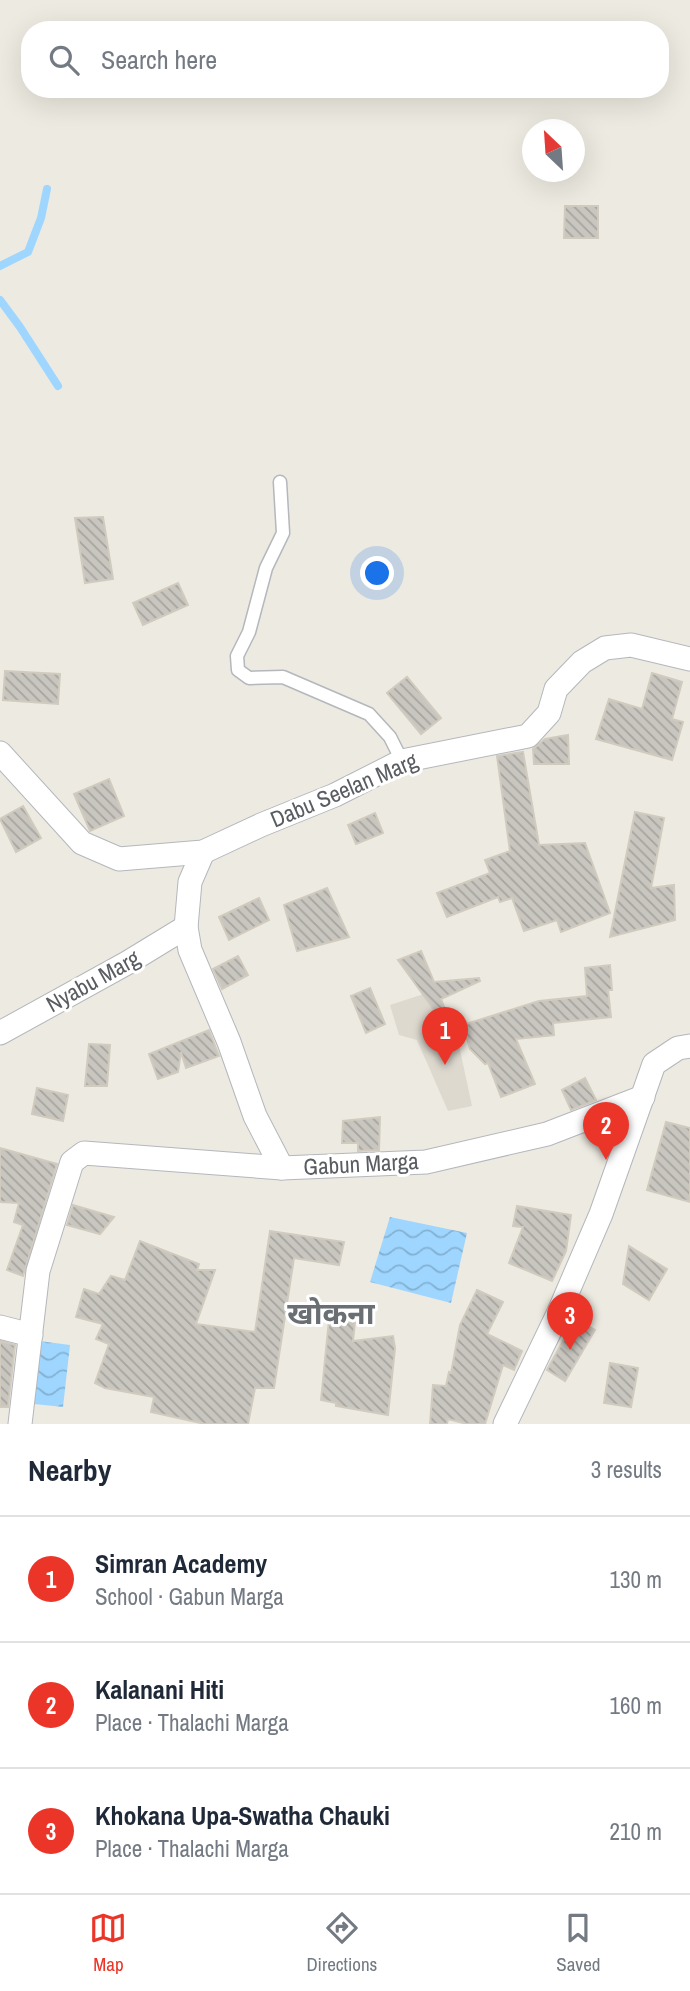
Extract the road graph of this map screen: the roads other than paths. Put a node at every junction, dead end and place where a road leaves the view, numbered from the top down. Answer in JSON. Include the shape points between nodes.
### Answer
{"nodes":[{"id":1,"x":280,"y":482,"type":"dead end"},
{"id":2,"x":690,"y":659,"type":"edge"},
{"id":3,"x":0,"y":752,"type":"edge"},
{"id":4,"x":402,"y":761,"type":"junction"},
{"id":5,"x":203,"y":852,"type":"junction"},
{"id":6,"x":186,"y":927,"type":"junction"},
{"id":7,"x":0,"y":1033,"type":"edge"},
{"id":8,"x":690,"y":1046,"type":"edge"},
{"id":9,"x":643,"y":1097,"type":"junction"},
{"id":10,"x":282,"y":1168,"type":"junction"},
{"id":11,"x":0,"y":1327,"type":"edge"},
{"id":12,"x":31,"y":1335,"type":"junction"},
{"id":13,"x":20,"y":1424,"type":"edge"},
{"id":14,"x":505,"y":1424,"type":"edge"}],
"edges":[{"from":1,"to":4,"type":"lane","via":[[283,533],[266,568],[249,632],[237,656],[238,670],[249,678],[284,677],[369,714],[390,737]]},
{"from":2,"to":4,"type":"street","name":"Dabu Seelan Marg","via":[[631,645],[605,648],[582,662],[556,689],[549,713],[528,736]]},
{"from":3,"to":5,"type":"street","name":"Dabu Seelan Marg","via":[[82,843],[119,859]]},
{"from":4,"to":5,"type":"street","name":"Dabu Seelan Marg"},
{"from":5,"to":6,"type":"street","via":[[190,882]]},
{"from":6,"to":7,"type":"street","name":"Nyabu Marg"},
{"from":6,"to":10,"type":"street","via":[[190,950],[255,1115]]},
{"from":8,"to":9,"type":"street","via":[[678,1048],[654,1064]]},
{"from":9,"to":10,"type":"street","name":"Gabun Marga","via":[[548,1134],[426,1161]]},
{"from":9,"to":14,"type":"street","via":[[601,1214]]},
{"from":10,"to":12,"type":"street","name":"Gabun Marga","via":[[84,1153],[72,1162],[38,1272]]},
{"from":11,"to":12,"type":"street"},
{"from":12,"to":13,"type":"street"}]}
